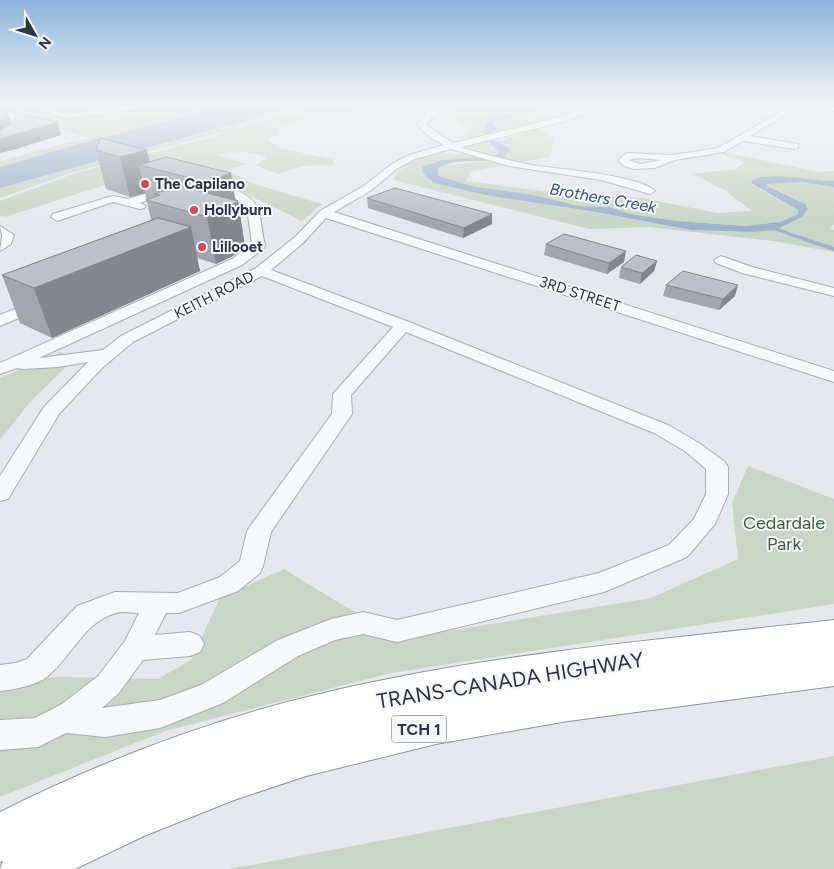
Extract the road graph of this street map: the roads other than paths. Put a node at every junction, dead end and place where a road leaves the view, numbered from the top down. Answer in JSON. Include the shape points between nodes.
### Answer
{"nodes":[{"id":1,"x":445,"y":143,"type":"edge"},
{"id":2,"x":467,"y":143,"type":"edge"},
{"id":3,"x":734,"y":143,"type":"edge"},
{"id":4,"x":773,"y":143,"type":"edge"},
{"id":5,"x":452,"y":146,"type":"junction"},
{"id":6,"x":795,"y":146,"type":"dead end"},
{"id":7,"x":672,"y":158,"type":"dead end"},
{"id":8,"x":201,"y":181,"type":"edge"},
{"id":9,"x":183,"y":186,"type":"edge"},
{"id":10,"x":650,"y":190,"type":"dead end"},
{"id":11,"x":128,"y":203,"type":"junction"},
{"id":12,"x":152,"y":210,"type":"dead end"},
{"id":13,"x":324,"y":213,"type":"junction"},
{"id":14,"x":58,"y":217,"type":"dead end"},
{"id":15,"x":0,"y":230,"type":"edge"},
{"id":16,"x":0,"y":247,"type":"edge"},
{"id":17,"x":721,"y":260,"type":"dead end"},
{"id":18,"x":200,"y":266,"type":"dead end"},
{"id":19,"x":217,"y":271,"type":"junction"},
{"id":20,"x":261,"y":271,"type":"junction"},
{"id":21,"x":834,"y":292,"type":"edge"},
{"id":22,"x":55,"y":298,"type":"edge"},
{"id":23,"x":0,"y":321,"type":"edge"},
{"id":24,"x":403,"y":325,"type":"junction"},
{"id":25,"x":108,"y":354,"type":"junction"},
{"id":26,"x":1,"y":367,"type":"edge"},
{"id":27,"x":834,"y":377,"type":"edge"},
{"id":28,"x":0,"y":494,"type":"edge"},
{"id":29,"x":158,"y":602,"type":"junction"},
{"id":30,"x":834,"y":636,"type":"edge"},
{"id":31,"x":190,"y":644,"type":"dead end"},
{"id":32,"x":135,"y":649,"type":"junction"},
{"id":33,"x":834,"y":669,"type":"edge"},
{"id":34,"x":0,"y":678,"type":"edge"},
{"id":35,"x":63,"y":719,"type":"junction"},
{"id":36,"x":0,"y":735,"type":"edge"},
{"id":37,"x":0,"y":838,"type":"edge"},
{"id":38,"x":25,"y":869,"type":"edge"}],
"edges":[{"from":1,"to":5,"type":"street"},
{"from":2,"to":5,"type":"street","name":"KEITH ROAD"},
{"from":3,"to":7,"type":"street","via":[[714,152]]},
{"from":4,"to":6,"type":"street"},
{"from":5,"to":10,"type":"street","via":[[518,165],[592,175]]},
{"from":5,"to":13,"type":"street","name":"KEITH ROAD","via":[[412,157]]},
{"from":8,"to":19,"type":"street","via":[[236,194],[255,212],[252,231],[259,245],[237,262]]},
{"from":9,"to":11,"type":"street"},
{"from":11,"to":12,"type":"street"},
{"from":11,"to":14,"type":"street","via":[[114,199]]},
{"from":13,"to":20,"type":"street","name":"KEITH ROAD","via":[[299,240]]},
{"from":13,"to":27,"type":"street","name":"3RD STREET"},
{"from":15,"to":16,"type":"street","via":[[8,235]]},
{"from":17,"to":21,"type":"street","via":[[747,270]]},
{"from":18,"to":19,"type":"street"},
{"from":19,"to":26,"type":"street"},
{"from":20,"to":24,"type":"street"},
{"from":20,"to":25,"type":"street","name":"KEITH ROAD","via":[[127,340]]},
{"from":22,"to":23,"type":"street"},
{"from":24,"to":29,"type":"street","via":[[342,394],[342,414],[259,531],[251,566],[229,584],[179,603]]},
{"from":24,"to":35,"type":"street","via":[[661,429],[692,447],[717,467],[716,494],[703,524],[678,551],[604,582],[397,631],[363,623],[331,630],[288,648],[212,694],[160,714],[104,723]]},
{"from":25,"to":26,"type":"street"},
{"from":25,"to":28,"type":"street","name":"KEITH ROAD","via":[[51,411]]},
{"from":29,"to":32,"type":"street"},
{"from":29,"to":34,"type":"street","via":[[115,602],[86,614],[36,668],[17,676]]},
{"from":30,"to":37,"type":"highway","name":"TRANS-CANADA HIGHWAY","number":"TCH 1","via":[[472,682],[299,718],[214,744],[117,781]]},
{"from":31,"to":32,"type":"street"},
{"from":32,"to":35,"type":"street","via":[[108,685]]},
{"from":33,"to":38,"type":"highway","name":"TRANS-CANADA HIGHWAY","number":"TCH 1","via":[[481,716],[306,754],[220,782],[132,817]]},
{"from":35,"to":36,"type":"street","via":[[38,732]]}]}
